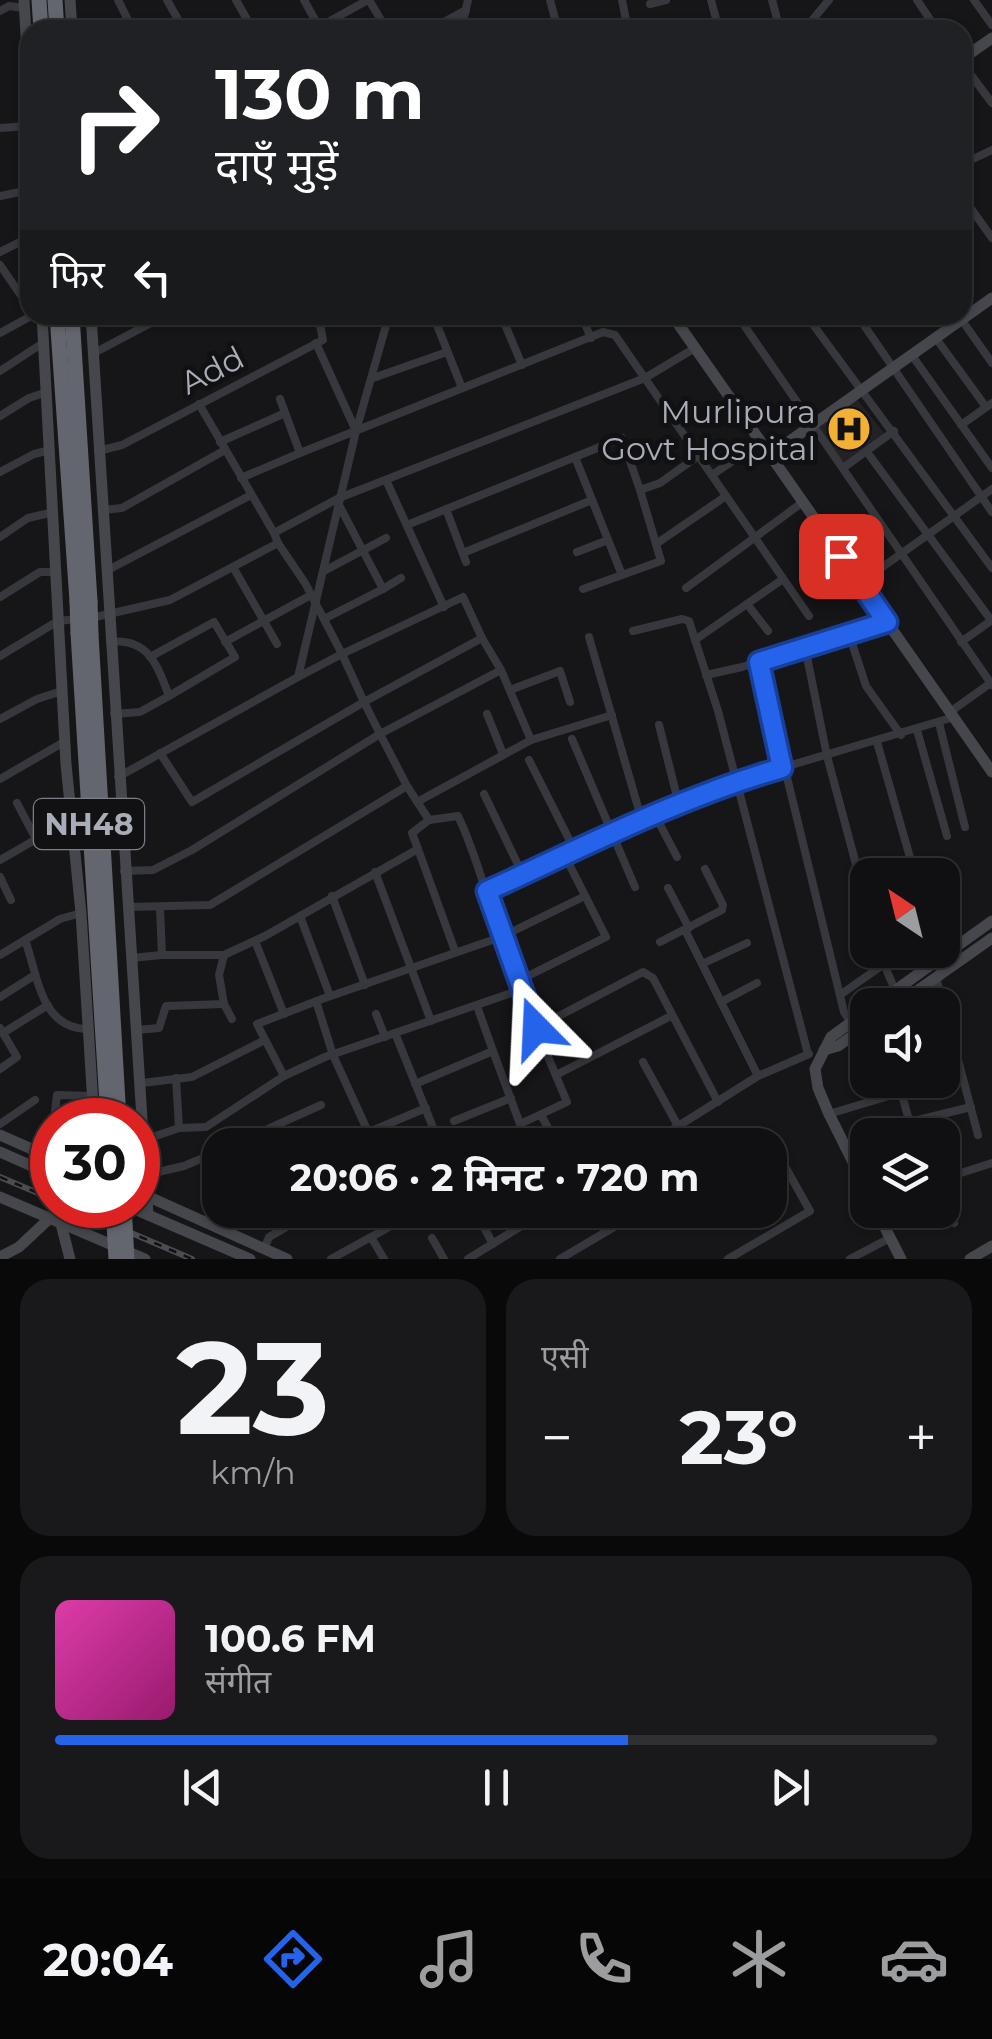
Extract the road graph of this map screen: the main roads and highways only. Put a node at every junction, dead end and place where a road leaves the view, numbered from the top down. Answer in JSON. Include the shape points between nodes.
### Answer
{"nodes":[{"id":1,"x":992,"y":38,"type":"edge"},
{"id":2,"x":972,"y":53,"type":"edge"},
{"id":3,"x":42,"y":325,"type":"edge"},
{"id":4,"x":58,"y":325,"type":"edge"},
{"id":5,"x":72,"y":325,"type":"edge"},
{"id":6,"x":92,"y":325,"type":"edge"},
{"id":7,"x":679,"y":325,"type":"edge"},
{"id":8,"x":948,"y":325,"type":"edge"},
{"id":9,"x":770,"y":455,"type":"junction"},
{"id":10,"x":83,"y":601,"type":"junction"},
{"id":11,"x":992,"y":772,"type":"edge"},
{"id":12,"x":992,"y":921,"type":"edge"},
{"id":13,"x":992,"y":939,"type":"edge"},
{"id":14,"x":960,"y":941,"type":"edge"},
{"id":15,"x":921,"y":968,"type":"edge"},
{"id":16,"x":897,"y":988,"type":"edge"},
{"id":17,"x":920,"y":988,"type":"edge"},
{"id":18,"x":107,"y":1014,"type":"junction"},
{"id":19,"x":850,"y":1023,"type":"edge"},
{"id":20,"x":850,"y":1038,"type":"edge"},
{"id":21,"x":817,"y":1054,"type":"junction"},
{"id":22,"x":91,"y":1098,"type":"edge"},
{"id":23,"x":108,"y":1098,"type":"edge"},
{"id":24,"x":117,"y":1098,"type":"edge"},
{"id":25,"x":143,"y":1098,"type":"edge"},
{"id":26,"x":0,"y":1136,"type":"edge"},
{"id":27,"x":30,"y":1149,"type":"edge"},
{"id":28,"x":0,"y":1152,"type":"edge"},
{"id":29,"x":850,"y":1156,"type":"edge"},
{"id":30,"x":30,"y":1165,"type":"edge"},
{"id":31,"x":0,"y":1197,"type":"edge"},
{"id":32,"x":160,"y":1202,"type":"edge"},
{"id":33,"x":30,"y":1210,"type":"edge"},
{"id":34,"x":160,"y":1219,"type":"edge"},
{"id":35,"x":48,"y":1228,"type":"edge"},
{"id":36,"x":59,"y":1228,"type":"edge"},
{"id":37,"x":72,"y":1228,"type":"edge"},
{"id":38,"x":114,"y":1228,"type":"edge"},
{"id":39,"x":125,"y":1228,"type":"edge"},
{"id":40,"x":885,"y":1228,"type":"edge"},
{"id":41,"x":102,"y":1241,"type":"junction"},
{"id":42,"x":992,"y":1246,"type":"edge"},
{"id":43,"x":19,"y":1254,"type":"edge"},
{"id":44,"x":0,"y":1257,"type":"edge"},
{"id":45,"x":975,"y":1258,"type":"edge"},
{"id":46,"x":70,"y":1259,"type":"edge"},
{"id":47,"x":103,"y":1259,"type":"edge"},
{"id":48,"x":116,"y":1259,"type":"edge"},
{"id":49,"x":127,"y":1259,"type":"edge"},
{"id":50,"x":142,"y":1259,"type":"edge"},
{"id":51,"x":250,"y":1259,"type":"edge"},
{"id":52,"x":287,"y":1259,"type":"edge"},
{"id":53,"x":901,"y":1259,"type":"edge"}],
"edges":[{"from":1,"to":2,"type":"main road"},
{"from":3,"to":22,"type":"main road"},
{"from":4,"to":10,"type":"highway","number":"NH48"},
{"from":5,"to":10,"type":"highway","number":"NH48"},
{"from":6,"to":25,"type":"main road"},
{"from":7,"to":9,"type":"main road"},
{"from":8,"to":9,"type":"main road"},
{"from":9,"to":11,"type":"main road"},
{"from":10,"to":18,"type":"highway","number":"NH48","bridge":true},
{"from":12,"to":14,"type":"main road"},
{"from":13,"to":17,"type":"main road"},
{"from":15,"to":16,"type":"main road"},
{"from":18,"to":23,"type":"highway","number":"NH48"},
{"from":18,"to":24,"type":"highway","number":"NH48"},
{"from":19,"to":21,"type":"main road"},
{"from":20,"to":21,"type":"main road"},
{"from":21,"to":29,"type":"main road","via":[[815,1078]]},
{"from":26,"to":27,"type":"main road"},
{"from":28,"to":30,"type":"main road"},
{"from":31,"to":33,"type":"main road"},
{"from":32,"to":52,"type":"main road"},
{"from":34,"to":51,"type":"main road"},
{"from":35,"to":43,"type":"main road"},
{"from":36,"to":46,"type":"main road"},
{"from":37,"to":41,"type":"main road"},
{"from":38,"to":48,"type":"highway","bridge":true},
{"from":39,"to":49,"type":"highway","bridge":true},
{"from":40,"to":53,"type":"main road"},
{"from":41,"to":47,"type":"main road"},
{"from":41,"to":50,"type":"main road"},
{"from":42,"to":45,"type":"main road"},
{"from":43,"to":44,"type":"main road"}]}
